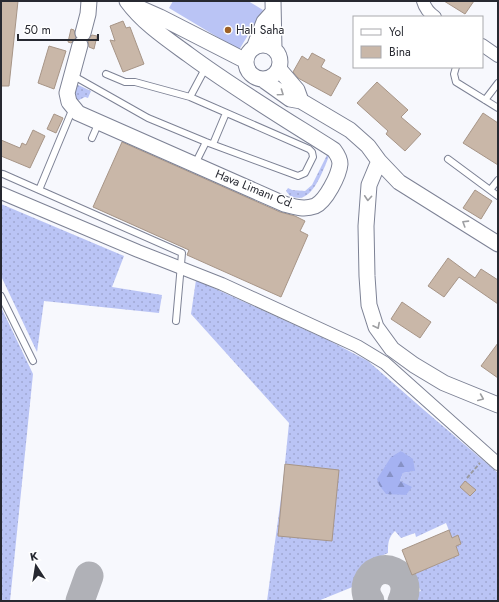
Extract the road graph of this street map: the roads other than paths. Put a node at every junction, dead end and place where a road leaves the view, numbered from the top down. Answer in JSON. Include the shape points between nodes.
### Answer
{"nodes":[{"id":1,"x":89,"y":1,"type":"edge"},
{"id":2,"x":423,"y":1,"type":"edge"},
{"id":3,"x":128,"y":2,"type":"edge"},
{"id":4,"x":273,"y":7,"type":"edge"},
{"id":5,"x":433,"y":16,"type":"edge"},
{"id":6,"x":483,"y":46,"type":"edge"},
{"id":7,"x":254,"y":48,"type":"junction"},
{"id":8,"x":274,"y":49,"type":"junction"},
{"id":9,"x":498,"y":56,"type":"edge"},
{"id":10,"x":246,"y":61,"type":"junction"},
{"id":11,"x":206,"y":67,"type":"junction"},
{"id":12,"x":279,"y":68,"type":"junction"},
{"id":13,"x":456,"y":68,"type":"edge"},
{"id":14,"x":106,"y":74,"type":"dead end"},
{"id":15,"x":72,"y":75,"type":"junction"},
{"id":16,"x":262,"y":79,"type":"junction"},
{"id":17,"x":498,"y":83,"type":"edge"},
{"id":18,"x":190,"y":97,"type":"junction"},
{"id":19,"x":485,"y":100,"type":"junction"},
{"id":20,"x":301,"y":101,"type":"junction"},
{"id":21,"x":73,"y":108,"type":"junction"},
{"id":22,"x":498,"y":108,"type":"edge"},
{"id":23,"x":226,"y":113,"type":"junction"},
{"id":24,"x":99,"y":122,"type":"junction"},
{"id":25,"x":92,"y":138,"type":"dead end"},
{"id":26,"x":206,"y":142,"type":"junction"},
{"id":27,"x":213,"y":144,"type":"junction"},
{"id":28,"x":448,"y":159,"type":"dead end"},
{"id":29,"x":379,"y":161,"type":"junction"},
{"id":30,"x":195,"y":164,"type":"junction"},
{"id":31,"x":3,"y":174,"type":"dead end"},
{"id":32,"x":498,"y":180,"type":"edge"},
{"id":33,"x":39,"y":190,"type":"junction"},
{"id":34,"x":490,"y":190,"type":"junction"},
{"id":35,"x":1,"y":193,"type":"edge"},
{"id":36,"x":498,"y":196,"type":"edge"},
{"id":37,"x":498,"y":244,"type":"edge"},
{"id":38,"x":180,"y":268,"type":"junction"},
{"id":39,"x":1,"y":296,"type":"edge"},
{"id":40,"x":176,"y":321,"type":"dead end"},
{"id":41,"x":33,"y":361,"type":"dead end"},
{"id":42,"x":498,"y":405,"type":"edge"},
{"id":43,"x":498,"y":464,"type":"edge"}],
"edges":[{"from":1,"to":15,"type":"street"},
{"from":2,"to":5,"type":"street"},
{"from":3,"to":10,"type":"street"},
{"from":3,"to":11,"type":"street","name":"Hava Limanı Cd.","via":[[134,11],[159,33]]},
{"from":4,"to":7,"type":"street"},
{"from":4,"to":8,"type":"street"},
{"from":6,"to":9,"type":"street"},
{"from":7,"to":8,"type":"street","via":[[264,45]]},
{"from":7,"to":10,"type":"street"},
{"from":8,"to":12,"type":"street","via":[[280,58]]},
{"from":10,"to":16,"type":"street","via":[[246,67],[252,76]]},
{"from":11,"to":18,"type":"lane"},
{"from":11,"to":30,"type":"street","name":"Hava Limanı Cd.","via":[[334,150],[340,162],[331,187],[322,200],[307,208],[284,204]]},
{"from":12,"to":16,"type":"street","via":[[272,77]]},
{"from":12,"to":20,"type":"street","via":[[297,90]]},
{"from":13,"to":19,"type":"lane","via":[[456,82]]},
{"from":14,"to":18,"type":"lane","via":[[125,82],[135,82]]},
{"from":15,"to":21,"type":"street","via":[[68,93]]},
{"from":15,"to":26,"type":"lane","via":[[148,118]]},
{"from":16,"to":20,"type":"street","one_way":true,"via":[[290,99]]},
{"from":17,"to":19,"type":"lane"},
{"from":18,"to":23,"type":"lane"},
{"from":19,"to":22,"type":"lane"},
{"from":20,"to":29,"type":"street","via":[[350,130],[368,146]]},
{"from":21,"to":24,"type":"street","name":"Hava Limanı Cd.","via":[[78,113]]},
{"from":21,"to":33,"type":"lane"},
{"from":23,"to":27,"type":"lane"},
{"from":23,"to":27,"type":"lane","via":[[309,149],[313,157],[305,173],[298,176]]},
{"from":24,"to":25,"type":"lane"},
{"from":24,"to":30,"type":"street","name":"Hava Limanı Cd."},
{"from":26,"to":27,"type":"lane"},
{"from":26,"to":30,"type":"lane"},
{"from":28,"to":34,"type":"lane"},
{"from":37,"to":29,"type":"street","one_way":true,"via":[[399,182]]},
{"from":29,"to":42,"type":"street","one_way":true,"via":[[369,185],[366,226],[369,305],[376,327],[392,349],[414,365],[444,383]]},
{"from":31,"to":33,"type":"lane"},
{"from":32,"to":34,"type":"lane"},
{"from":33,"to":38,"type":"lane","via":[[182,253]]},
{"from":34,"to":36,"type":"lane"},
{"from":35,"to":38,"type":"street"},
{"from":38,"to":40,"type":"lane"},
{"from":38,"to":43,"type":"street","via":[[222,284],[357,346],[386,363]]},
{"from":39,"to":41,"type":"lane"}]}
